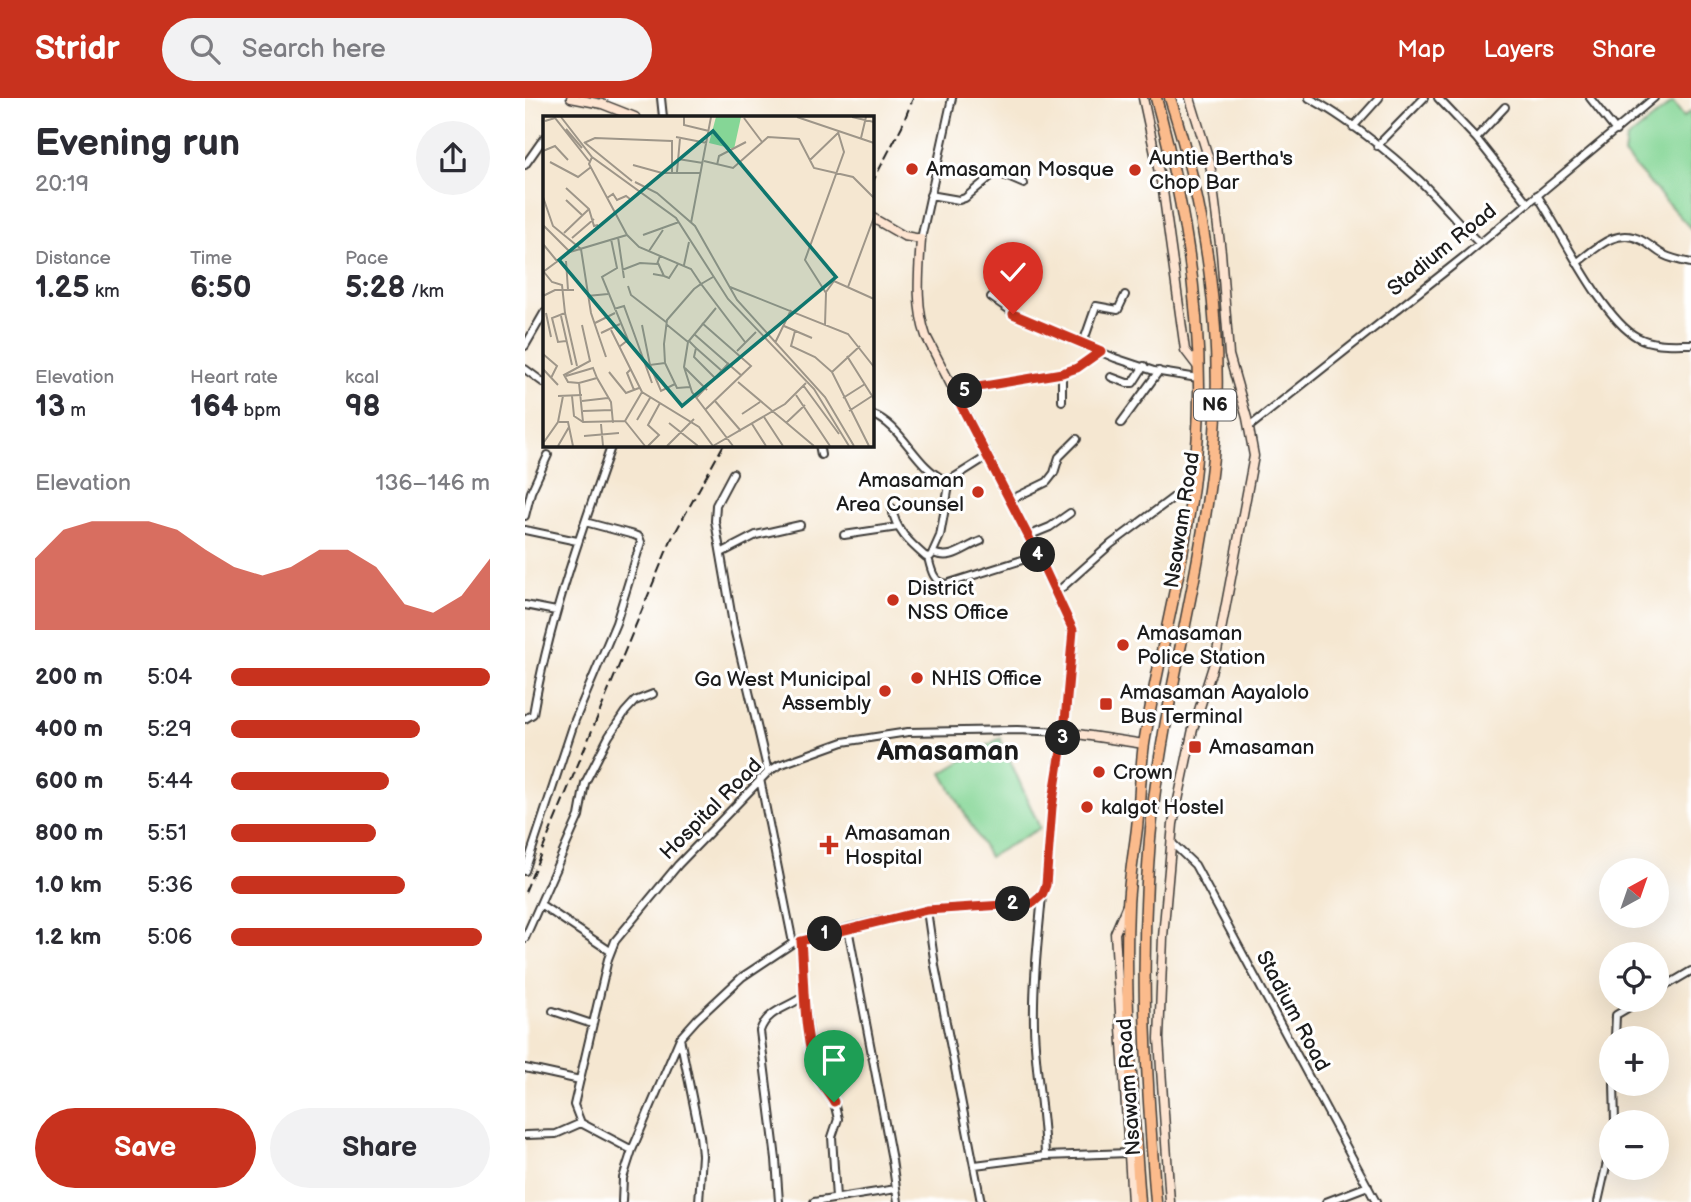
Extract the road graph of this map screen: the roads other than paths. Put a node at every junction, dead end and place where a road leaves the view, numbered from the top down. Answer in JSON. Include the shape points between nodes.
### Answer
{"nodes":[{"id":1,"x":571,"y":98,"type":"edge"},
{"id":2,"x":661,"y":98,"type":"edge"},
{"id":3,"x":952,"y":98,"type":"edge"},
{"id":4,"x":1143,"y":98,"type":"edge"},
{"id":5,"x":1156,"y":98,"type":"edge"},
{"id":6,"x":1170,"y":98,"type":"edge"},
{"id":7,"x":1190,"y":98,"type":"edge"},
{"id":8,"x":1309,"y":98,"type":"edge"},
{"id":9,"x":1379,"y":98,"type":"edge"},
{"id":10,"x":1424,"y":98,"type":"edge"},
{"id":11,"x":1438,"y":98,"type":"edge"},
{"id":12,"x":1590,"y":98,"type":"edge"},
{"id":13,"x":1654,"y":98,"type":"edge"},
{"id":14,"x":603,"y":101,"type":"edge"},
{"id":15,"x":1505,"y":107,"type":"dead end"},
{"id":16,"x":633,"y":116,"type":"edge"},
{"id":17,"x":663,"y":116,"type":"edge"},
{"id":18,"x":1353,"y":127,"type":"junction"},
{"id":19,"x":1616,"y":131,"type":"junction"},
{"id":20,"x":1476,"y":138,"type":"junction"},
{"id":21,"x":543,"y":139,"type":"edge"},
{"id":22,"x":1377,"y":146,"type":"junction"},
{"id":23,"x":525,"y":165,"type":"edge"},
{"id":24,"x":1024,"y":184,"type":"dead end"},
{"id":25,"x":930,"y":195,"type":"junction"},
{"id":26,"x":1537,"y":195,"type":"junction"},
{"id":27,"x":1527,"y":202,"type":"junction"},
{"id":28,"x":873,"y":218,"type":"edge"},
{"id":29,"x":921,"y":239,"type":"junction"},
{"id":30,"x":1479,"y":243,"type":"junction"},
{"id":31,"x":1578,"y":262,"type":"junction"},
{"id":32,"x":1691,"y":263,"type":"edge"},
{"id":33,"x":1125,"y":295,"type":"dead end"},
{"id":34,"x":991,"y":297,"type":"dead end"},
{"id":35,"x":543,"y":315,"type":"edge"},
{"id":36,"x":1083,"y":343,"type":"junction"},
{"id":37,"x":1691,"y":344,"type":"edge"},
{"id":38,"x":525,"y":346,"type":"edge"},
{"id":39,"x":1101,"y":351,"type":"junction"},
{"id":40,"x":1143,"y":366,"type":"junction"},
{"id":41,"x":525,"y":369,"type":"edge"},
{"id":42,"x":1159,"y":372,"type":"junction"},
{"id":43,"x":1198,"y":372,"type":"junction"},
{"id":44,"x":1062,"y":373,"type":"junction"},
{"id":45,"x":1111,"y":377,"type":"dead end"},
{"id":46,"x":543,"y":382,"type":"edge"},
{"id":47,"x":955,"y":394,"type":"junction"},
{"id":48,"x":1062,"y":401,"type":"dead end"},
{"id":49,"x":873,"y":415,"type":"edge"},
{"id":50,"x":1121,"y":423,"type":"dead end"},
{"id":51,"x":1249,"y":427,"type":"junction"},
{"id":52,"x":1077,"y":439,"type":"dead end"},
{"id":53,"x":610,"y":446,"type":"edge"},
{"id":54,"x":819,"y":446,"type":"edge"},
{"id":55,"x":548,"y":454,"type":"dead end"},
{"id":56,"x":821,"y":455,"type":"dead end"},
{"id":57,"x":988,"y":456,"type":"junction"},
{"id":58,"x":733,"y":473,"type":"dead end"},
{"id":59,"x":950,"y":480,"type":"junction"},
{"id":60,"x":1194,"y":482,"type":"junction"},
{"id":61,"x":1010,"y":500,"type":"junction"},
{"id":62,"x":892,"y":508,"type":"dead end"},
{"id":63,"x":1070,"y":513,"type":"dead end"},
{"id":64,"x":525,"y":516,"type":"edge"},
{"id":65,"x":585,"y":522,"type":"junction"},
{"id":66,"x":800,"y":525,"type":"dead end"},
{"id":67,"x":898,"y":527,"type":"junction"},
{"id":68,"x":525,"y":530,"type":"edge"},
{"id":69,"x":844,"y":535,"type":"dead end"},
{"id":70,"x":1028,"y":536,"type":"junction"},
{"id":71,"x":577,"y":541,"type":"junction"},
{"id":72,"x":981,"y":541,"type":"dead end"},
{"id":73,"x":721,"y":554,"type":"junction"},
{"id":74,"x":931,"y":555,"type":"junction"},
{"id":75,"x":1038,"y":555,"type":"junction"},
{"id":76,"x":1056,"y":593,"type":"junction"},
{"id":77,"x":525,"y":605,"type":"edge"},
{"id":78,"x":557,"y":611,"type":"junction"},
{"id":79,"x":653,"y":694,"type":"dead end"},
{"id":80,"x":525,"y":719,"type":"edge"},
{"id":81,"x":1064,"y":732,"type":"junction"},
{"id":82,"x":1144,"y":744,"type":"junction"},
{"id":83,"x":768,"y":772,"type":"junction"},
{"id":84,"x":760,"y":779,"type":"junction"},
{"id":85,"x":1171,"y":842,"type":"junction"},
{"id":86,"x":525,"y":871,"type":"edge"},
{"id":87,"x":1042,"y":895,"type":"junction"},
{"id":88,"x":1128,"y":902,"type":"junction"},
{"id":89,"x":540,"y":904,"type":"junction"},
{"id":90,"x":927,"y":910,"type":"junction"},
{"id":91,"x":848,"y":928,"type":"junction"},
{"id":92,"x":525,"y":938,"type":"edge"},
{"id":93,"x":801,"y":941,"type":"junction"},
{"id":94,"x":793,"y":943,"type":"junction"},
{"id":95,"x":610,"y":951,"type":"junction"},
{"id":96,"x":1691,"y":971,"type":"edge"},
{"id":97,"x":1669,"y":984,"type":"edge"},
{"id":98,"x":804,"y":996,"type":"junction"},
{"id":99,"x":553,"y":1011,"type":"dead end"},
{"id":100,"x":592,"y":1024,"type":"junction"},
{"id":101,"x":680,"y":1038,"type":"junction"},
{"id":102,"x":525,"y":1068,"type":"edge"},
{"id":103,"x":580,"y":1080,"type":"junction"},
{"id":104,"x":580,"y":1123,"type":"junction"},
{"id":105,"x":525,"y":1135,"type":"edge"},
{"id":106,"x":632,"y":1150,"type":"junction"},
{"id":107,"x":1129,"y":1153,"type":"junction"},
{"id":108,"x":1045,"y":1156,"type":"junction"},
{"id":109,"x":975,"y":1165,"type":"junction"},
{"id":110,"x":1603,"y":1180,"type":"edge"},
{"id":111,"x":1368,"y":1186,"type":"junction"},
{"id":112,"x":896,"y":1189,"type":"junction"},
{"id":113,"x":837,"y":1198,"type":"junction"},
{"id":114,"x":622,"y":1202,"type":"edge"},
{"id":115,"x":699,"y":1202,"type":"edge"},
{"id":116,"x":779,"y":1202,"type":"edge"},
{"id":117,"x":814,"y":1202,"type":"edge"},
{"id":118,"x":898,"y":1202,"type":"edge"},
{"id":119,"x":981,"y":1202,"type":"edge"},
{"id":120,"x":1132,"y":1202,"type":"edge"},
{"id":121,"x":1140,"y":1202,"type":"edge"},
{"id":122,"x":1156,"y":1202,"type":"edge"},
{"id":123,"x":1170,"y":1202,"type":"edge"},
{"id":124,"x":1326,"y":1202,"type":"edge"},
{"id":125,"x":1376,"y":1202,"type":"edge"},
{"id":126,"x":1598,"y":1202,"type":"edge"}],
"edges":[{"from":1,"to":14,"type":"main road"},
{"from":2,"to":17,"type":"street"},
{"from":3,"to":25,"type":"street"},
{"from":4,"to":43,"type":"main road","via":[[1163,191],[1185,349]]},
{"from":5,"to":43,"type":"highway","name":"Nsawam Road","number":"N6","via":[[1185,224]]},
{"from":6,"to":122,"type":"highway","name":"Nsawam Road","number":"N6","via":[[1194,183],[1208,257],[1216,396],[1201,542],[1168,714],[1147,866],[1143,1010]]},
{"from":7,"to":51,"type":"main road","via":[[1210,163],[1229,355]]},
{"from":8,"to":18,"type":"street"},
{"from":9,"to":18,"type":"street"},
{"from":10,"to":22,"type":"street"},
{"from":11,"to":20,"type":"street"},
{"from":12,"to":19,"type":"street"},
{"from":13,"to":19,"type":"street","name":"Stadium Road"},
{"from":14,"to":16,"type":"main road"},
{"from":15,"to":20,"type":"street"},
{"from":18,"to":22,"type":"street"},
{"from":19,"to":26,"type":"street","name":"Stadium Road"},
{"from":20,"to":27,"type":"street"},
{"from":21,"to":23,"type":"street"},
{"from":22,"to":30,"type":"street","via":[[1419,180]]},
{"from":24,"to":25,"type":"street","via":[[996,172],[965,198]]},
{"from":25,"to":29,"type":"street"},
{"from":26,"to":27,"type":"street","name":"Stadium Road"},
{"from":26,"to":31,"type":"street"},
{"from":27,"to":30,"type":"street","name":"Stadium Road"},
{"from":28,"to":29,"type":"main road","via":[[904,236]]},
{"from":29,"to":47,"type":"main road","via":[[920,319]]},
{"from":30,"to":51,"type":"street","name":"Stadium Road"},
{"from":31,"to":32,"type":"street","via":[[1622,236]]},
{"from":31,"to":37,"type":"street","via":[[1617,322],[1628,331],[1651,343]]},
{"from":33,"to":36,"type":"street","via":[[1118,310],[1096,306]]},
{"from":34,"to":36,"type":"street","via":[[1021,318]]},
{"from":35,"to":38,"type":"street"},
{"from":36,"to":39,"type":"street"},
{"from":39,"to":40,"type":"street"},
{"from":39,"to":44,"type":"street"},
{"from":40,"to":42,"type":"street"},
{"from":40,"to":45,"type":"street","via":[[1133,383]]},
{"from":41,"to":46,"type":"street"},
{"from":42,"to":43,"type":"street"},
{"from":42,"to":50,"type":"street"},
{"from":43,"to":60,"type":"highway","name":"Nsawam Road","number":"N6"},
{"from":44,"to":47,"type":"street"},
{"from":44,"to":48,"type":"street"},
{"from":47,"to":57,"type":"main road"},
{"from":49,"to":59,"type":"street","via":[[885,421],[940,478]]},
{"from":51,"to":85,"type":"main road","via":[[1254,456],[1216,657],[1193,729]]},
{"from":52,"to":61,"type":"street","via":[[1059,457],[1047,482]]},
{"from":53,"to":65,"type":"street"},
{"from":54,"to":56,"type":"street"},
{"from":55,"to":64,"type":"street"},
{"from":57,"to":59,"type":"street"},
{"from":57,"to":61,"type":"main road"},
{"from":58,"to":73,"type":"street","via":[[714,513]]},
{"from":59,"to":74,"type":"street","via":[[940,536]]},
{"from":60,"to":76,"type":"street","via":[[1111,544]]},
{"from":60,"to":82,"type":"highway","name":"Nsawam Road","number":"N6"},
{"from":61,"to":70,"type":"main road"},
{"from":62,"to":67,"type":"street"},
{"from":63,"to":70,"type":"street"},
{"from":65,"to":71,"type":"street"},
{"from":65,"to":86,"type":"street","via":[[634,535],[641,542],[620,614],[575,719]]},
{"from":66,"to":73,"type":"street","via":[[756,535]]},
{"from":67,"to":69,"type":"street"},
{"from":67,"to":74,"type":"street","via":[[908,542]]},
{"from":68,"to":71,"type":"street"},
{"from":70,"to":75,"type":"main road"},
{"from":71,"to":78,"type":"street"},
{"from":72,"to":74,"type":"street","via":[[956,555]]},
{"from":73,"to":83,"type":"street"},
{"from":74,"to":75,"type":"street","via":[[935,577],[946,584]]},
{"from":75,"to":76,"type":"main road"},
{"from":76,"to":81,"type":"main road","via":[[1073,630]]},
{"from":77,"to":78,"type":"street"},
{"from":78,"to":80,"type":"street","via":[[533,713]]},
{"from":79,"to":89,"type":"street","via":[[635,701],[610,736],[586,783],[579,816]]},
{"from":81,"to":82,"type":"main road","name":"Hospital Road"},
{"from":81,"to":83,"type":"street","name":"Hospital Road","via":[[908,732],[843,742]]},
{"from":81,"to":87,"type":"street"},
{"from":82,"to":88,"type":"highway","name":"Nsawam Road","number":"N6"},
{"from":83,"to":84,"type":"street","name":"Hospital Road"},
{"from":84,"to":94,"type":"street"},
{"from":84,"to":95,"type":"street","name":"Hospital Road","via":[[678,865],[625,926]]},
{"from":85,"to":111,"type":"street","name":"Stadium Road","via":[[1195,865]]},
{"from":85,"to":123,"type":"main road","via":[[1159,1039]]},
{"from":87,"to":90,"type":"street","via":[[1033,903]]},
{"from":87,"to":108,"type":"street","via":[[1034,969],[1034,1027]]},
{"from":88,"to":107,"type":"main road","via":[[1115,933]]},
{"from":88,"to":121,"type":"highway","name":"Nsawam Road","number":"N6","via":[[1129,1040]]},
{"from":89,"to":92,"type":"street"},
{"from":89,"to":95,"type":"street"},
{"from":90,"to":91,"type":"street"},
{"from":90,"to":109,"type":"street"},
{"from":91,"to":93,"type":"street"},
{"from":91,"to":112,"type":"street"},
{"from":93,"to":94,"type":"street"},
{"from":93,"to":98,"type":"street"},
{"from":94,"to":101,"type":"street","via":[[742,977]]},
{"from":95,"to":100,"type":"street","name":"Hospital Road"},
{"from":96,"to":97,"type":"street"},
{"from":98,"to":113,"type":"street","via":[[820,1081],[829,1091],[838,1119],[832,1137]]},
{"from":98,"to":116,"type":"street","via":[[770,1014],[760,1031]]},
{"from":99,"to":100,"type":"street"},
{"from":100,"to":103,"type":"street","name":"Hospital Road"},
{"from":101,"to":106,"type":"street"},
{"from":101,"to":115,"type":"street","via":[[700,1136]]},
{"from":102,"to":103,"type":"street"},
{"from":103,"to":104,"type":"street","name":"Hospital Road","via":[[574,1105]]},
{"from":104,"to":105,"type":"street","via":[[556,1134]]},
{"from":104,"to":106,"type":"street"},
{"from":106,"to":114,"type":"street"},
{"from":107,"to":108,"type":"street"},
{"from":107,"to":120,"type":"main road"},
{"from":108,"to":109,"type":"street"},
{"from":109,"to":119,"type":"street"},
{"from":110,"to":126,"type":"street"},
{"from":111,"to":124,"type":"street"},
{"from":111,"to":125,"type":"street","name":"Stadium Road"},
{"from":112,"to":113,"type":"street"},
{"from":112,"to":118,"type":"street"},
{"from":113,"to":117,"type":"street"}]}
